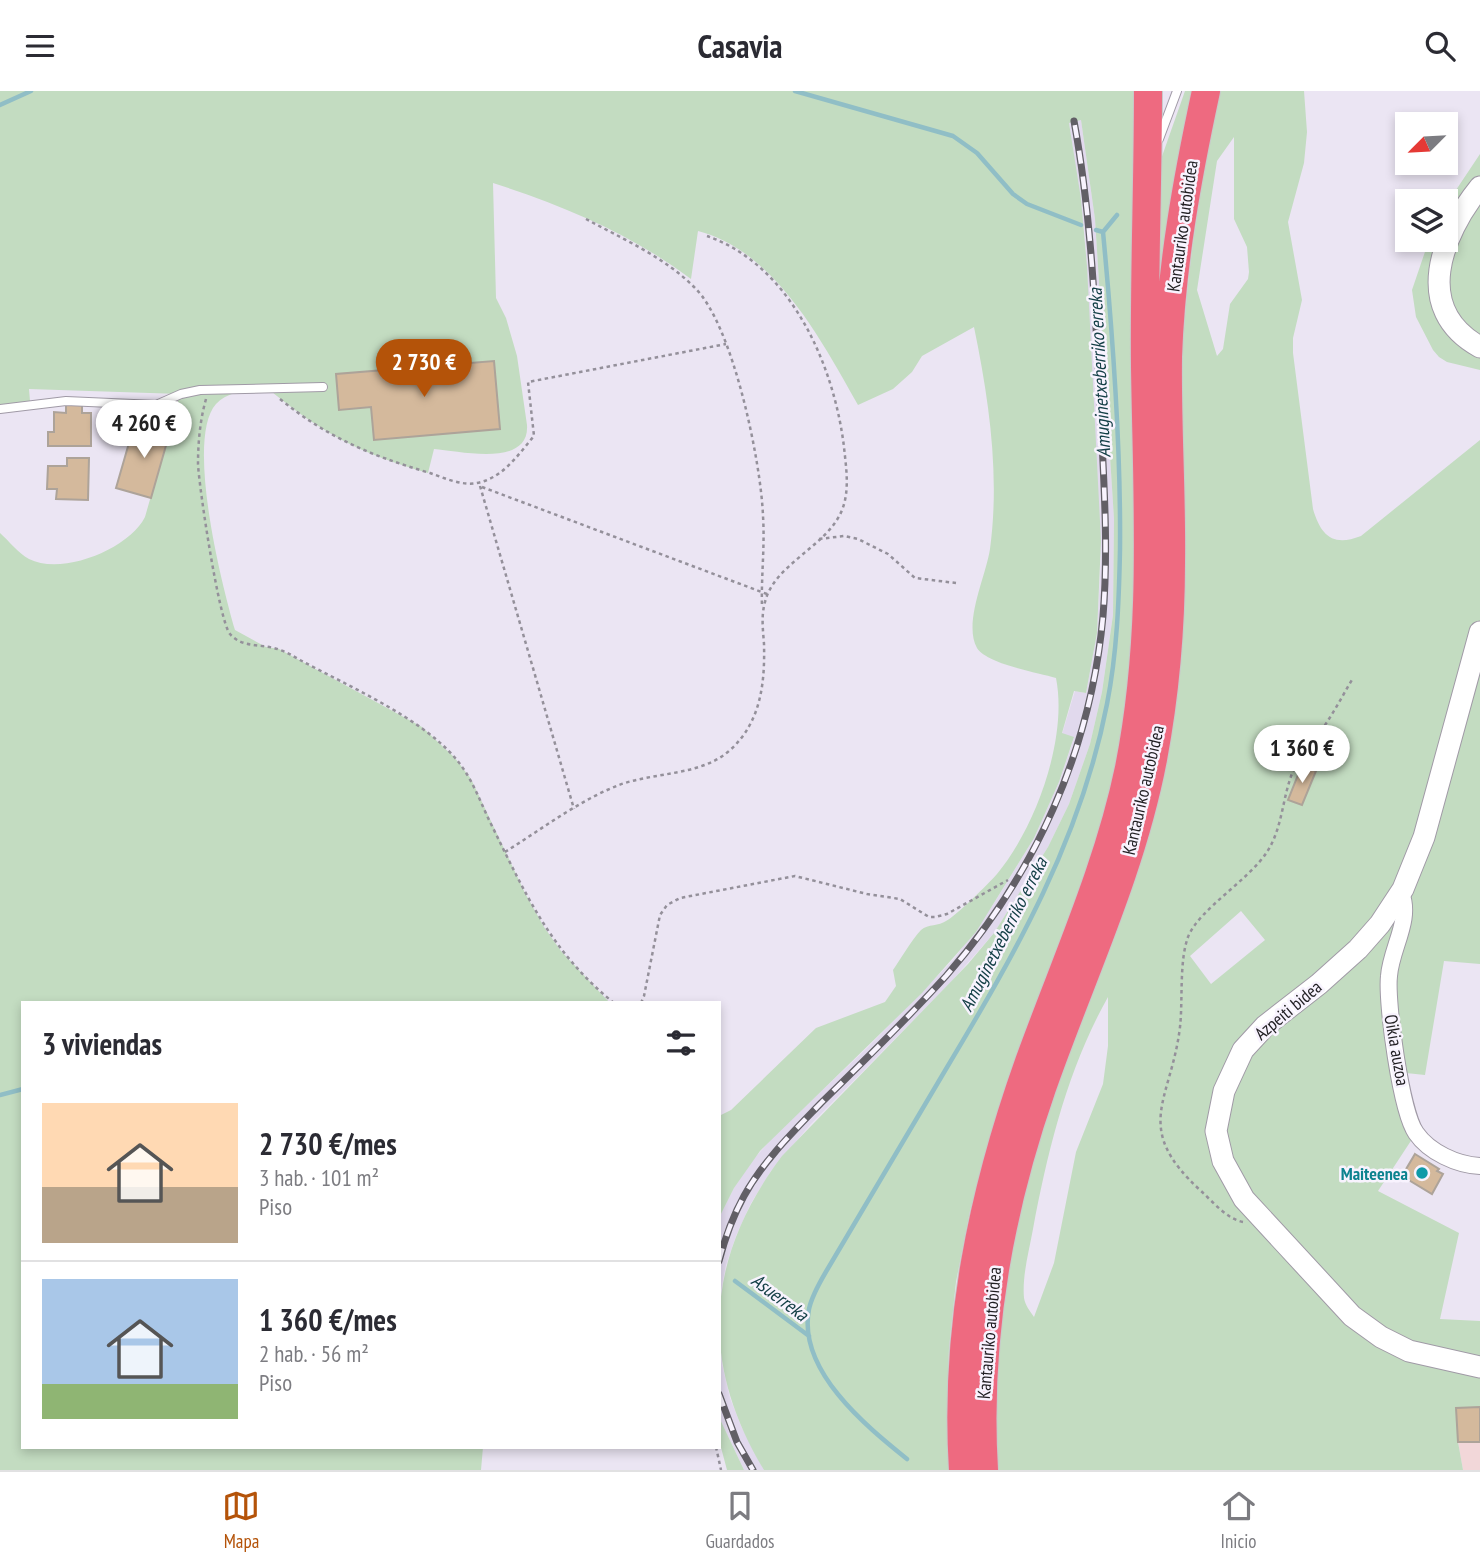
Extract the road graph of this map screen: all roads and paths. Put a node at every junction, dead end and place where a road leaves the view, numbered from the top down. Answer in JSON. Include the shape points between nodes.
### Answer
{"nodes":[{"id":1,"x":1148,"y":91,"type":"edge"},
{"id":2,"x":1178,"y":91,"type":"edge"},
{"id":3,"x":1206,"y":91,"type":"edge"},
{"id":4,"x":1146,"y":179,"type":"junction"},
{"id":5,"x":1480,"y":187,"type":"edge"},
{"id":6,"x":586,"y":219,"type":"dead end"},
{"id":7,"x":707,"y":236,"type":"dead end"},
{"id":8,"x":726,"y":344,"type":"junction"},
{"id":9,"x":1480,"y":347,"type":"edge"},
{"id":10,"x":323,"y":387,"type":"dead end"},
{"id":11,"x":267,"y":388,"type":"junction"},
{"id":12,"x":209,"y":390,"type":"junction"},
{"id":13,"x":0,"y":409,"type":"edge"},
{"id":14,"x":475,"y":484,"type":"junction"},
{"id":15,"x":480,"y":486,"type":"junction"},
{"id":16,"x":819,"y":539,"type":"junction"},
{"id":17,"x":956,"y":583,"type":"dead end"},
{"id":18,"x":762,"y":592,"type":"junction"},
{"id":19,"x":767,"y":594,"type":"junction"},
{"id":20,"x":763,"y":617,"type":"junction"},
{"id":21,"x":1480,"y":632,"type":"edge"},
{"id":22,"x":1353,"y":678,"type":"dead end"},
{"id":23,"x":574,"y":809,"type":"junction"},
{"id":24,"x":505,"y":852,"type":"junction"},
{"id":25,"x":1008,"y":880,"type":"dead end"},
{"id":26,"x":1401,"y":893,"type":"junction"},
{"id":27,"x":612,"y":1001,"type":"edge"},
{"id":28,"x":641,"y":1001,"type":"edge"},
{"id":29,"x":1480,"y":1166,"type":"edge"},
{"id":30,"x":1259,"y":1216,"type":"junction"},
{"id":31,"x":1480,"y":1367,"type":"edge"},
{"id":32,"x":716,"y":1449,"type":"edge"},
{"id":33,"x":720,"y":1470,"type":"edge"},
{"id":34,"x":963,"y":1470,"type":"edge"},
{"id":35,"x":984,"y":1470,"type":"edge"}],
"edges":[{"from":1,"to":4,"type":"highway","name":"Kantauriko autobidea"},
{"from":2,"to":4,"type":"lane"},
{"from":3,"to":35,"type":"highway","name":"Kantauriko autobidea","via":[[1182,214],[1172,300],[1168,388],[1171,586],[1159,724],[1126,864],[1043,1087],[1007,1204],[987,1324]]},
{"from":4,"to":34,"type":"highway","name":"Kantauriko autobidea","via":[[1149,574],[1140,703],[1115,825],[1018,1093],[983,1218],[964,1339]]},
{"from":5,"to":9,"type":"main road","via":[[1450,232],[1439,283],[1448,318]]},
{"from":6,"to":8,"type":"path","via":[[660,261],[695,287],[714,313]]},
{"from":7,"to":16,"type":"path","via":[[744,255],[775,282],[801,320],[827,372],[841,421],[846,489],[838,517]]},
{"from":8,"to":14,"type":"path","via":[[528,382],[534,436],[506,469]]},
{"from":8,"to":18,"type":"path","via":[[761,487]]},
{"from":10,"to":11,"type":"lane"},
{"from":11,"to":12,"type":"lane"},
{"from":11,"to":14,"type":"path","via":[[312,424],[358,449]]},
{"from":12,"to":13,"type":"lane","via":[[181,394],[156,405],[66,401]]},
{"from":12,"to":24,"type":"path","via":[[201,420],[199,469],[228,632],[243,643],[279,649],[422,727],[464,769]]},
{"from":14,"to":15,"type":"path"},
{"from":15,"to":18,"type":"path"},
{"from":15,"to":23,"type":"path"},
{"from":16,"to":17,"type":"path","via":[[858,539],[888,554],[915,578]]},
{"from":16,"to":19,"type":"path"},
{"from":18,"to":19,"type":"path"},
{"from":18,"to":20,"type":"path"},
{"from":19,"to":20,"type":"path"},
{"from":20,"to":23,"type":"path","via":[[762,693],[753,719],[732,748],[703,765],[620,784]]},
{"from":21,"to":26,"type":"main road","name":"Azpeiti bidea","via":[[1424,837]]},
{"from":22,"to":30,"type":"path","via":[[1296,765],[1269,848],[1247,876],[1195,925],[1185,948],[1180,1028],[1160,1113],[1162,1137],[1180,1170],[1230,1217],[1244,1222]]},
{"from":23,"to":24,"type":"path"},
{"from":24,"to":27,"type":"path","via":[[548,933]]},
{"from":25,"to":28,"type":"path","via":[[935,917],[900,899],[802,877],[680,898],[660,915]]},
{"from":26,"to":29,"type":"street","name":"Oikia auzoa","via":[[1404,913],[1390,963],[1388,1000],[1411,1124],[1435,1151]]},
{"from":26,"to":30,"type":"main road","name":"Azpeiti bidea","via":[[1363,944],[1256,1035],[1231,1071],[1220,1104],[1217,1141],[1231,1178]]},
{"from":30,"to":31,"type":"main road","name":"Azpeiti bidea","via":[[1344,1308],[1376,1334],[1415,1353]]},
{"from":32,"to":33,"type":"path"}]}
